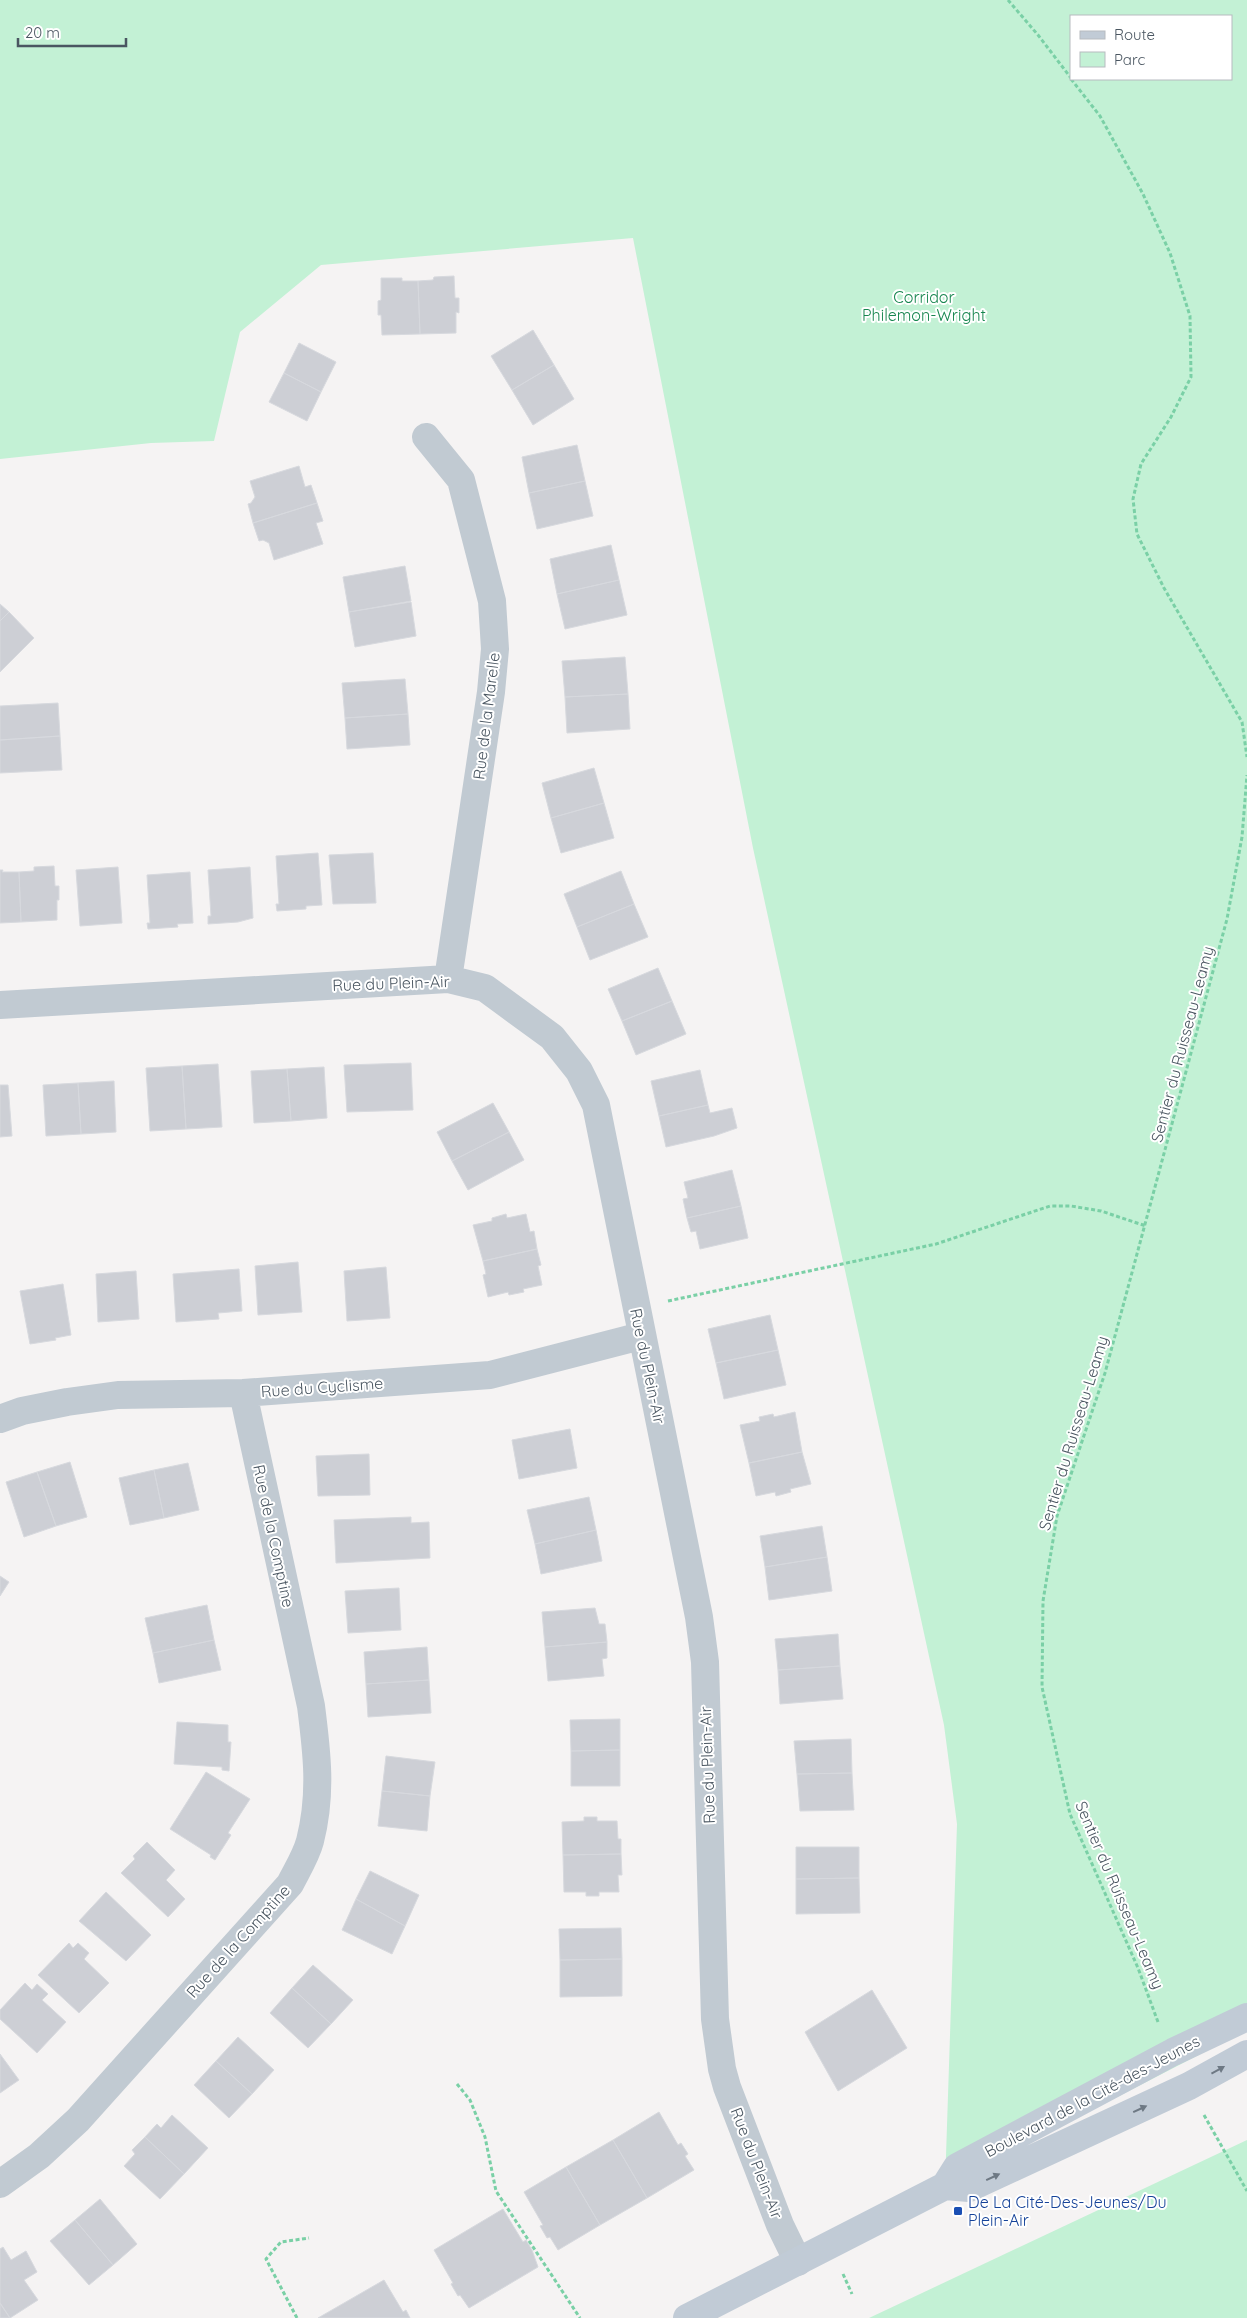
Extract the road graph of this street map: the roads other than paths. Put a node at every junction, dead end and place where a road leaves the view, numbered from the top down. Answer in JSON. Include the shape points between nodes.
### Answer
{"nodes":[{"id":1,"x":426,"y":437,"type":"dead end"},
{"id":2,"x":448,"y":979,"type":"junction"},
{"id":3,"x":0,"y":1005,"type":"edge"},
{"id":4,"x":641,"y":1336,"type":"junction"},
{"id":5,"x":244,"y":1393,"type":"junction"},
{"id":6,"x":0,"y":1419,"type":"edge"},
{"id":7,"x":1247,"y":2016,"type":"edge"},
{"id":8,"x":1247,"y":2054,"type":"edge"},
{"id":9,"x":0,"y":2184,"type":"edge"},
{"id":10,"x":945,"y":2186,"type":"junction"},
{"id":11,"x":798,"y":2262,"type":"junction"},
{"id":12,"x":687,"y":2318,"type":"edge"}],
"edges":[{"from":1,"to":2,"type":"street","name":"Rue de la Marelle","via":[[461,480],[492,601],[495,649]]},
{"from":2,"to":3,"type":"street","name":"Rue du Plein-Air"},
{"from":2,"to":4,"type":"street","name":"Rue du Plein-Air","via":[[491,992],[552,1037],[579,1071],[596,1105]]},
{"from":4,"to":5,"type":"street","name":"Rue du Cyclisme","via":[[490,1375]]},
{"from":4,"to":11,"type":"street","name":"Rue du Plein-Air","via":[[691,1569],[704,1653],[714,2011],[722,2070],[780,2225]]},
{"from":5,"to":6,"type":"street","name":"Rue du Cyclisme","via":[[118,1395],[22,1411]]},
{"from":5,"to":9,"type":"street","name":"Rue de la Comptine","via":[[311,1706],[319,1793],[310,1843],[290,1884],[78,2120],[39,2156]]},
{"from":7,"to":10,"type":"street","name":"Boulevard de la Cité-des-Jeunes","via":[[957,2167]]},
{"from":10,"to":8,"type":"street","name":"Boulevard de la Cité-des-Jeunes","one_way":true,"via":[[970,2188],[1189,2086]]},
{"from":10,"to":11,"type":"street","name":"Boulevard de la Cité-des-Jeunes"},
{"from":11,"to":12,"type":"street","name":"Boulevard de la Cité-des-Jeunes"}]}
